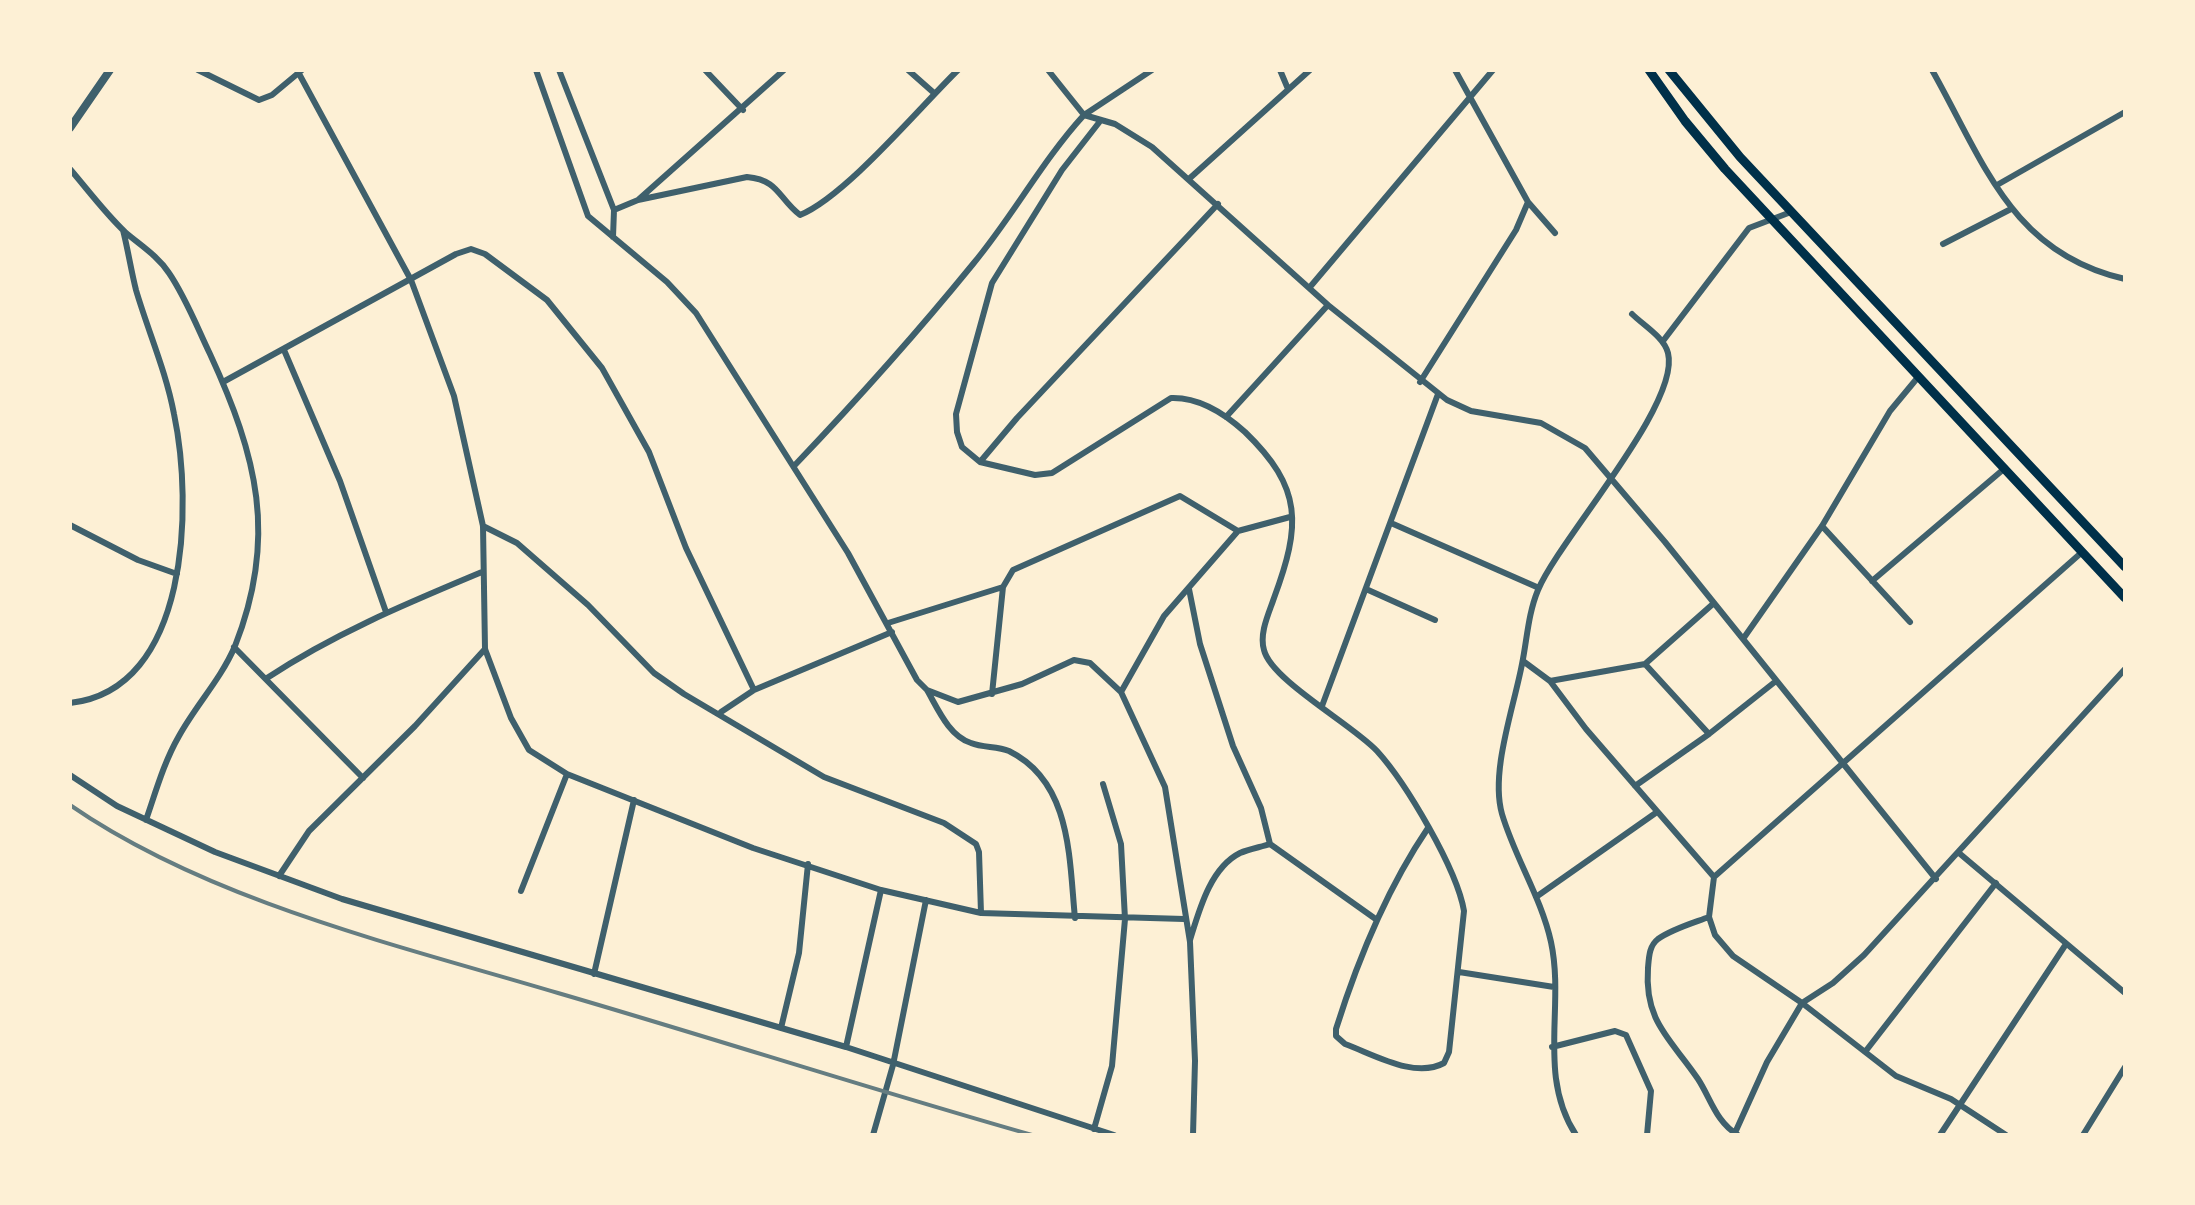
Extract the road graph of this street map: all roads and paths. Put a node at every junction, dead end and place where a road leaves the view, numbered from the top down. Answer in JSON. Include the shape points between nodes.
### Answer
{"nodes":[{"id":1,"x":110,"y":70,"type":"edge"},
{"id":2,"x":198,"y":70,"type":"edge"},
{"id":3,"x":536,"y":70,"type":"edge"},
{"id":4,"x":559,"y":70,"type":"edge"},
{"id":5,"x":705,"y":70,"type":"edge"},
{"id":6,"x":784,"y":70,"type":"edge"},
{"id":7,"x":908,"y":70,"type":"edge"},
{"id":8,"x":958,"y":70,"type":"edge"},
{"id":9,"x":1048,"y":70,"type":"edge"},
{"id":10,"x":1152,"y":70,"type":"edge"},
{"id":11,"x":1280,"y":70,"type":"edge"},
{"id":12,"x":1310,"y":70,"type":"edge"},
{"id":13,"x":1454,"y":70,"type":"edge"},
{"id":14,"x":1493,"y":70,"type":"edge"},
{"id":15,"x":1649,"y":70,"type":"edge"},
{"id":16,"x":1669,"y":70,"type":"edge"},
{"id":17,"x":1932,"y":70,"type":"edge"},
{"id":18,"x":299,"y":71,"type":"edge"},
{"id":19,"x":1288,"y":89,"type":"junction"},
{"id":20,"x":934,"y":93,"type":"junction"},
{"id":21,"x":1470,"y":95,"type":"junction"},
{"id":22,"x":742,"y":110,"type":"junction"},
{"id":23,"x":2125,"y":112,"type":"edge"},
{"id":24,"x":1084,"y":115,"type":"junction"},
{"id":25,"x":1101,"y":120,"type":"junction"},
{"id":26,"x":70,"y":128,"type":"edge"},
{"id":27,"x":70,"y":169,"type":"edge"},
{"id":28,"x":1190,"y":178,"type":"junction"},
{"id":29,"x":1997,"y":185,"type":"junction"},
{"id":30,"x":638,"y":200,"type":"junction"},
{"id":31,"x":1528,"y":202,"type":"junction"},
{"id":32,"x":1218,"y":204,"type":"junction"},
{"id":33,"x":2011,"y":209,"type":"junction"},
{"id":34,"x":614,"y":210,"type":"junction"},
{"id":35,"x":1791,"y":212,"type":"junction"},
{"id":36,"x":1773,"y":221,"type":"junction"},
{"id":37,"x":123,"y":230,"type":"junction"},
{"id":38,"x":1555,"y":233,"type":"dead end"},
{"id":39,"x":613,"y":237,"type":"junction"},
{"id":40,"x":1944,"y":244,"type":"dead end"},
{"id":41,"x":2125,"y":278,"type":"edge"},
{"id":42,"x":411,"y":280,"type":"junction"},
{"id":43,"x":1310,"y":287,"type":"junction"},
{"id":44,"x":1328,"y":305,"type":"junction"},
{"id":45,"x":1632,"y":314,"type":"dead end"},
{"id":46,"x":1663,"y":342,"type":"junction"},
{"id":47,"x":284,"y":350,"type":"junction"},
{"id":48,"x":1920,"y":375,"type":"junction"},
{"id":49,"x":222,"y":382,"type":"junction"},
{"id":50,"x":1420,"y":382,"type":"junction"},
{"id":51,"x":1438,"y":394,"type":"junction"},
{"id":52,"x":1226,"y":417,"type":"junction"},
{"id":53,"x":980,"y":462,"type":"junction"},
{"id":54,"x":794,"y":466,"type":"junction"},
{"id":55,"x":2005,"y":468,"type":"junction"},
{"id":56,"x":1610,"y":478,"type":"junction"},
{"id":57,"x":1290,"y":518,"type":"junction"},
{"id":58,"x":1391,"y":523,"type":"junction"},
{"id":59,"x":70,"y":525,"type":"edge"},
{"id":60,"x":484,"y":526,"type":"junction"},
{"id":61,"x":1822,"y":526,"type":"junction"},
{"id":62,"x":1238,"y":531,"type":"junction"},
{"id":63,"x":2082,"y":553,"type":"junction"},
{"id":64,"x":2125,"y":567,"type":"edge"},
{"id":65,"x":482,"y":572,"type":"junction"},
{"id":66,"x":177,"y":574,"type":"junction"},
{"id":67,"x":1872,"y":581,"type":"junction"},
{"id":68,"x":1003,"y":588,"type":"junction"},
{"id":69,"x":1539,"y":588,"type":"junction"},
{"id":70,"x":1189,"y":589,"type":"junction"},
{"id":71,"x":1366,"y":590,"type":"junction"},
{"id":72,"x":2125,"y":598,"type":"edge"},
{"id":73,"x":1714,"y":603,"type":"junction"},
{"id":74,"x":386,"y":612,"type":"junction"},
{"id":75,"x":1435,"y":620,"type":"dead end"},
{"id":76,"x":888,"y":622,"type":"junction"},
{"id":77,"x":1910,"y":622,"type":"dead end"},
{"id":78,"x":892,"y":632,"type":"junction"},
{"id":79,"x":1743,"y":639,"type":"junction"},
{"id":80,"x":234,"y":647,"type":"junction"},
{"id":81,"x":485,"y":648,"type":"junction"},
{"id":82,"x":1522,"y":661,"type":"junction"},
{"id":83,"x":1645,"y":664,"type":"junction"},
{"id":84,"x":2125,"y":669,"type":"edge"},
{"id":85,"x":267,"y":678,"type":"junction"},
{"id":86,"x":1550,"y":681,"type":"junction"},
{"id":87,"x":1776,"y":682,"type":"junction"},
{"id":88,"x":754,"y":690,"type":"junction"},
{"id":89,"x":927,"y":690,"type":"junction"},
{"id":90,"x":1121,"y":692,"type":"junction"},
{"id":91,"x":992,"y":694,"type":"junction"},
{"id":92,"x":70,"y":704,"type":"edge"},
{"id":93,"x":1322,"y":706,"type":"junction"},
{"id":94,"x":721,"y":712,"type":"junction"},
{"id":95,"x":1709,"y":734,"type":"junction"},
{"id":96,"x":1841,"y":764,"type":"junction"},
{"id":97,"x":567,"y":774,"type":"junction"},
{"id":98,"x":70,"y":775,"type":"edge"},
{"id":99,"x":362,"y":778,"type":"junction"},
{"id":100,"x":1103,"y":784,"type":"dead end"},
{"id":101,"x":1634,"y":786,"type":"junction"},
{"id":102,"x":634,"y":800,"type":"junction"},
{"id":103,"x":1657,"y":812,"type":"junction"},
{"id":104,"x":146,"y":820,"type":"junction"},
{"id":105,"x":1428,"y":828,"type":"junction"},
{"id":106,"x":1270,"y":844,"type":"junction"},
{"id":107,"x":1959,"y":854,"type":"junction"},
{"id":108,"x":808,"y":864,"type":"junction"},
{"id":109,"x":280,"y":876,"type":"junction"},
{"id":110,"x":1714,"y":877,"type":"junction"},
{"id":111,"x":1936,"y":879,"type":"junction"},
{"id":112,"x":1996,"y":883,"type":"junction"},
{"id":113,"x":881,"y":890,"type":"junction"},
{"id":114,"x":521,"y":891,"type":"dead end"},
{"id":115,"x":1536,"y":896,"type":"junction"},
{"id":116,"x":926,"y":900,"type":"junction"},
{"id":117,"x":981,"y":913,"type":"junction"},
{"id":118,"x":1708,"y":917,"type":"junction"},
{"id":119,"x":1075,"y":918,"type":"junction"},
{"id":120,"x":1184,"y":919,"type":"junction"},
{"id":121,"x":1125,"y":920,"type":"junction"},
{"id":122,"x":1377,"y":920,"type":"junction"},
{"id":123,"x":1190,"y":942,"type":"junction"},
{"id":124,"x":2066,"y":944,"type":"junction"},
{"id":125,"x":1460,"y":972,"type":"junction"},
{"id":126,"x":594,"y":974,"type":"junction"},
{"id":127,"x":1554,"y":987,"type":"junction"},
{"id":128,"x":2125,"y":993,"type":"edge"},
{"id":129,"x":1802,"y":1004,"type":"junction"},
{"id":130,"x":781,"y":1028,"type":"junction"},
{"id":131,"x":846,"y":1047,"type":"junction"},
{"id":132,"x":1552,"y":1047,"type":"junction"},
{"id":133,"x":1865,"y":1053,"type":"junction"},
{"id":134,"x":893,"y":1065,"type":"junction"},
{"id":135,"x":2125,"y":1066,"type":"edge"},
{"id":136,"x":1962,"y":1106,"type":"junction"},
{"id":137,"x":1094,"y":1129,"type":"junction"},
{"id":138,"x":873,"y":1135,"type":"edge"},
{"id":139,"x":1114,"y":1135,"type":"edge"},
{"id":140,"x":1193,"y":1135,"type":"edge"},
{"id":141,"x":1576,"y":1135,"type":"edge"},
{"id":142,"x":1647,"y":1135,"type":"edge"},
{"id":143,"x":1736,"y":1135,"type":"edge"},
{"id":144,"x":1940,"y":1135,"type":"edge"},
{"id":145,"x":2006,"y":1135,"type":"edge"},
{"id":146,"x":2083,"y":1135,"type":"edge"}],
"edges":[{"from":1,"to":26,"type":"street"},
{"from":2,"to":18,"type":"street","via":[[259,100]]},
{"from":3,"to":39,"type":"street","via":[[588,216]]},
{"from":4,"to":34,"type":"street"},
{"from":5,"to":22,"type":"street"},
{"from":6,"to":22,"type":"street"},
{"from":7,"to":20,"type":"street"},
{"from":8,"to":20,"type":"street"},
{"from":9,"to":24,"type":"street"},
{"from":10,"to":24,"type":"street"},
{"from":11,"to":19,"type":"street"},
{"from":12,"to":19,"type":"street"},
{"from":13,"to":21,"type":"street"},
{"from":14,"to":21,"type":"street"},
{"from":15,"to":36,"type":"main road"},
{"from":16,"to":35,"type":"main road"},
{"from":17,"to":29,"type":"street"},
{"from":18,"to":42,"type":"street"},
{"from":19,"to":28,"type":"street"},
{"from":20,"to":30,"type":"street","via":[[859,169],[800,214],[772,183],[748,177]]},
{"from":21,"to":31,"type":"street"},
{"from":21,"to":43,"type":"street"},
{"from":22,"to":30,"type":"street"},
{"from":23,"to":29,"type":"street"},
{"from":24,"to":25,"type":"street"},
{"from":24,"to":54,"type":"street","via":[[973,264]]},
{"from":25,"to":28,"type":"street","via":[[1130,132]]},
{"from":25,"to":53,"type":"street","via":[[992,283],[956,414],[962,447]]},
{"from":27,"to":37,"type":"street"},
{"from":28,"to":32,"type":"street"},
{"from":29,"to":33,"type":"street"},
{"from":30,"to":34,"type":"street"},
{"from":31,"to":38,"type":"street"},
{"from":31,"to":50,"type":"street"},
{"from":32,"to":43,"type":"street"},
{"from":32,"to":53,"type":"street"},
{"from":33,"to":40,"type":"street"},
{"from":33,"to":41,"type":"street","via":[[2069,259]]},
{"from":34,"to":39,"type":"street"},
{"from":35,"to":36,"type":"street"},
{"from":35,"to":64,"type":"main road"},
{"from":36,"to":46,"type":"street","via":[[1749,228]]},
{"from":36,"to":48,"type":"main road"},
{"from":37,"to":49,"type":"street","via":[[167,269]]},
{"from":37,"to":66,"type":"street","via":[[177,429]]},
{"from":39,"to":54,"type":"street","via":[[696,313]]},
{"from":42,"to":47,"type":"street"},
{"from":42,"to":60,"type":"street","via":[[454,396]]},
{"from":42,"to":88,"type":"street","via":[[470,248],[548,300],[634,421]]},
{"from":43,"to":44,"type":"street"},
{"from":44,"to":50,"type":"street"},
{"from":44,"to":52,"type":"street"},
{"from":45,"to":46,"type":"street"},
{"from":46,"to":56,"type":"street","via":[[1669,355],[1658,397]]},
{"from":47,"to":49,"type":"street"},
{"from":47,"to":74,"type":"street","via":[[340,480]]},
{"from":48,"to":55,"type":"main road"},
{"from":48,"to":61,"type":"street","via":[[1890,411]]},
{"from":49,"to":80,"type":"street","via":[[254,474],[261,532]]},
{"from":50,"to":51,"type":"street"},
{"from":51,"to":56,"type":"street","via":[[1471,410],[1560,431]]},
{"from":51,"to":58,"type":"street"},
{"from":52,"to":53,"type":"street","via":[[1198,400],[1170,398],[1052,473]]},
{"from":52,"to":57,"type":"street","via":[[1286,482]]},
{"from":54,"to":76,"type":"street"},
{"from":55,"to":63,"type":"main road"},
{"from":55,"to":67,"type":"street"},
{"from":56,"to":69,"type":"street"},
{"from":56,"to":73,"type":"street"},
{"from":57,"to":62,"type":"street"},
{"from":57,"to":93,"type":"street","via":[[1264,653]]},
{"from":58,"to":69,"type":"street"},
{"from":58,"to":71,"type":"street"},
{"from":59,"to":66,"type":"street"},
{"from":60,"to":65,"type":"street"},
{"from":60,"to":94,"type":"street","via":[[537,559],[654,673]]},
{"from":61,"to":67,"type":"street"},
{"from":61,"to":79,"type":"street"},
{"from":62,"to":68,"type":"street","via":[[1180,496],[1013,570]]},
{"from":62,"to":70,"type":"street"},
{"from":63,"to":72,"type":"main road"},
{"from":63,"to":96,"type":"street"},
{"from":65,"to":74,"type":"street"},
{"from":65,"to":81,"type":"street"},
{"from":66,"to":92,"type":"street","via":[[162,625],[137,671],[110,692]]},
{"from":67,"to":77,"type":"street"},
{"from":68,"to":76,"type":"street"},
{"from":68,"to":91,"type":"street"},
{"from":69,"to":82,"type":"street"},
{"from":70,"to":90,"type":"street","via":[[1164,616]]},
{"from":70,"to":106,"type":"street","via":[[1200,644]]},
{"from":71,"to":75,"type":"street"},
{"from":71,"to":93,"type":"street"},
{"from":73,"to":79,"type":"street"},
{"from":73,"to":83,"type":"street"},
{"from":74,"to":85,"type":"street"},
{"from":76,"to":78,"type":"street"},
{"from":78,"to":88,"type":"street"},
{"from":78,"to":89,"type":"street"},
{"from":79,"to":87,"type":"street"},
{"from":80,"to":85,"type":"street"},
{"from":80,"to":104,"type":"street","via":[[174,745]]},
{"from":81,"to":97,"type":"street","via":[[529,750]]},
{"from":81,"to":99,"type":"street"},
{"from":82,"to":86,"type":"street"},
{"from":82,"to":115,"type":"street","via":[[1499,792]]},
{"from":83,"to":86,"type":"street"},
{"from":83,"to":95,"type":"street"},
{"from":84,"to":107,"type":"street"},
{"from":85,"to":99,"type":"street"},
{"from":86,"to":101,"type":"street"},
{"from":87,"to":95,"type":"street"},
{"from":87,"to":96,"type":"street"},
{"from":88,"to":94,"type":"street"},
{"from":89,"to":91,"type":"street","via":[[958,702]]},
{"from":89,"to":119,"type":"street","via":[[959,737],[1010,752],[1050,790],[1065,823]]},
{"from":90,"to":91,"type":"street","via":[[1090,664],[1074,660]]},
{"from":90,"to":120,"type":"street","via":[[1165,787]]},
{"from":93,"to":105,"type":"street","via":[[1376,750]]},
{"from":94,"to":117,"type":"street","via":[[824,777],[944,822],[976,844]]},
{"from":95,"to":101,"type":"street"},
{"from":96,"to":110,"type":"street"},
{"from":96,"to":111,"type":"street"},
{"from":97,"to":102,"type":"street"},
{"from":97,"to":114,"type":"street"},
{"from":98,"to":104,"type":"street"},
{"from":99,"to":109,"type":"street","via":[[309,831]]},
{"from":100,"to":121,"type":"street","via":[[1121,844]]},
{"from":101,"to":103,"type":"street"},
{"from":102,"to":108,"type":"street"},
{"from":102,"to":126,"type":"street"},
{"from":103,"to":110,"type":"street"},
{"from":103,"to":115,"type":"street"},
{"from":104,"to":109,"type":"street"},
{"from":105,"to":122,"type":"street"},
{"from":105,"to":125,"type":"street","via":[[1461,890]]},
{"from":106,"to":122,"type":"street"},
{"from":106,"to":123,"type":"street","via":[[1238,854],[1213,880]]},
{"from":107,"to":111,"type":"street"},
{"from":107,"to":112,"type":"street"},
{"from":108,"to":113,"type":"street"},
{"from":108,"to":130,"type":"street","via":[[799,953]]},
{"from":109,"to":126,"type":"street"},
{"from":110,"to":118,"type":"street"},
{"from":111,"to":129,"type":"street","via":[[1833,983]]},
{"from":112,"to":124,"type":"street"},
{"from":112,"to":133,"type":"street"},
{"from":113,"to":116,"type":"street"},
{"from":113,"to":131,"type":"street"},
{"from":115,"to":127,"type":"street","via":[[1551,941]]},
{"from":116,"to":117,"type":"street"},
{"from":116,"to":134,"type":"street"},
{"from":117,"to":119,"type":"street"},
{"from":118,"to":129,"type":"street","via":[[1733,956]]},
{"from":118,"to":143,"type":"street","via":[[1656,942],[1648,988],[1658,1026]]},
{"from":119,"to":121,"type":"street"},
{"from":120,"to":121,"type":"street"},
{"from":120,"to":123,"type":"street"},
{"from":121,"to":137,"type":"street","via":[[1112,1066]]},
{"from":122,"to":125,"type":"street","via":[[1336,1029],[1340,1041],[1418,1070],[1440,1066],[1449,1052]]},
{"from":123,"to":140,"type":"street"},
{"from":124,"to":128,"type":"street"},
{"from":124,"to":136,"type":"street"},
{"from":125,"to":127,"type":"street"},
{"from":126,"to":130,"type":"street"},
{"from":127,"to":132,"type":"street"},
{"from":129,"to":133,"type":"street"},
{"from":129,"to":143,"type":"street","via":[[1767,1062]]},
{"from":130,"to":131,"type":"street"},
{"from":131,"to":134,"type":"street"},
{"from":132,"to":141,"type":"street","via":[[1559,1096]]},
{"from":132,"to":142,"type":"street","via":[[1615,1031],[1626,1035],[1651,1091]]},
{"from":133,"to":136,"type":"street","via":[[1903,1080]]},
{"from":134,"to":137,"type":"street"},
{"from":134,"to":138,"type":"street"},
{"from":135,"to":146,"type":"street"},
{"from":136,"to":144,"type":"street"},
{"from":136,"to":145,"type":"street"},
{"from":137,"to":139,"type":"street"}]}
